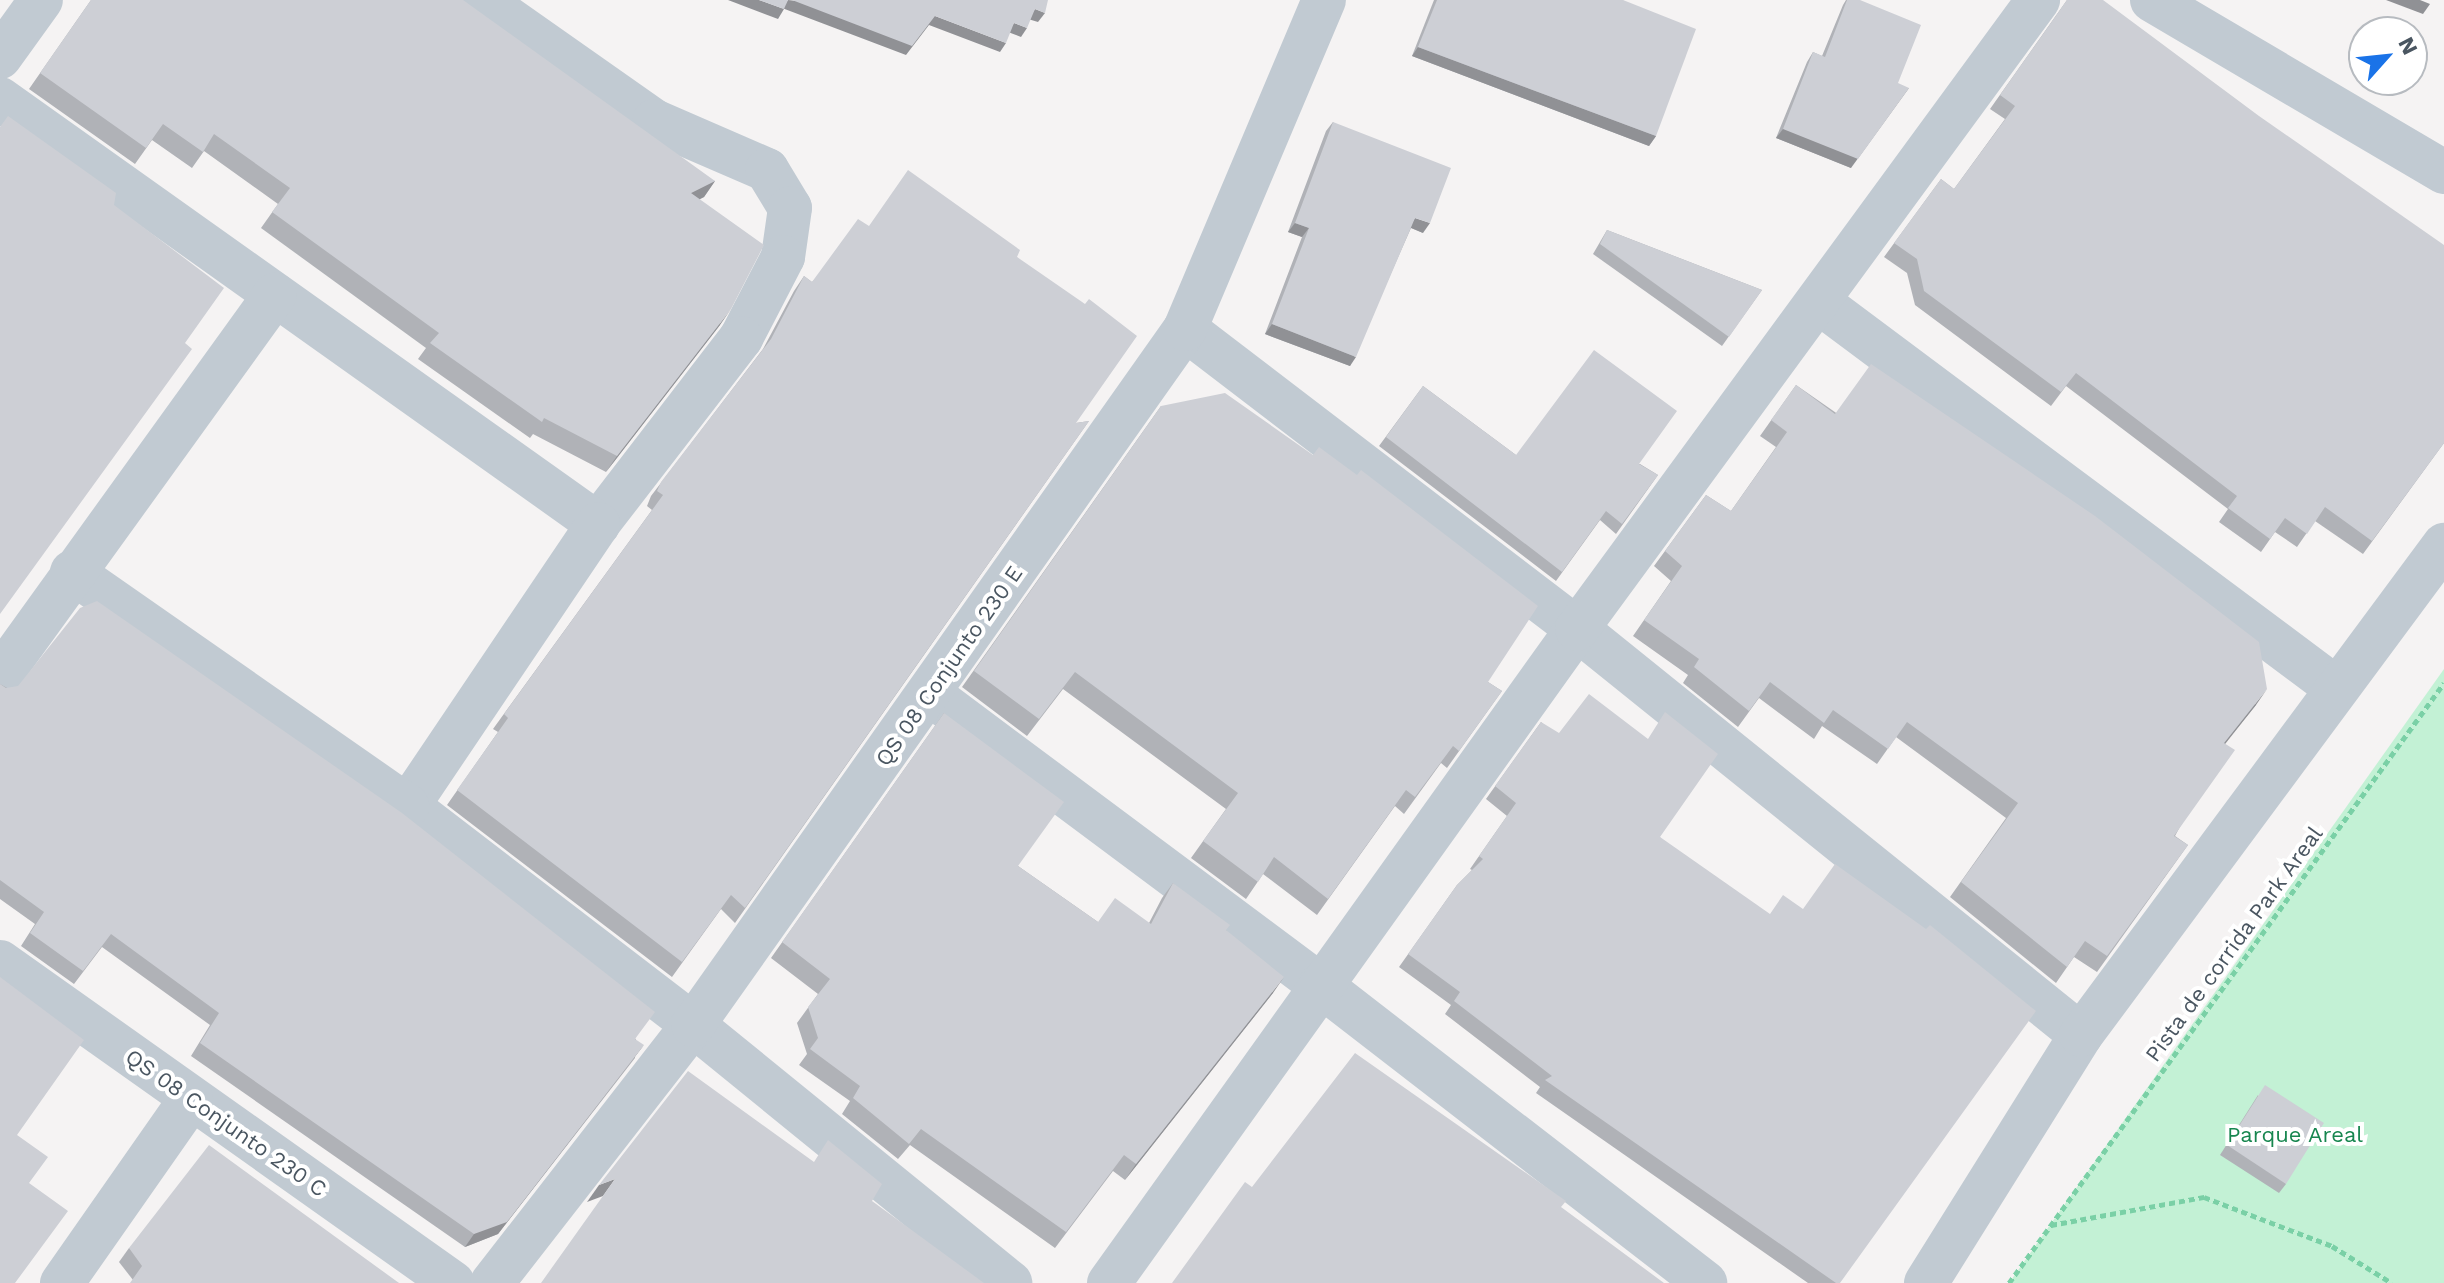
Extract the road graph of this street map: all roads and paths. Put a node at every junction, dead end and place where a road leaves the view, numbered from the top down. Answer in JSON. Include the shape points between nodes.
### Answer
{"nodes":[{"id":1,"x":41,"y":0,"type":"edge"},
{"id":2,"x":482,"y":0,"type":"edge"},
{"id":3,"x":1324,"y":0,"type":"edge"},
{"id":4,"x":2038,"y":0,"type":"edge"},
{"id":5,"x":2152,"y":0,"type":"edge"},
{"id":6,"x":0,"y":57,"type":"edge"},
{"id":7,"x":0,"y":99,"type":"edge"},
{"id":8,"x":2444,"y":172,"type":"edge"},
{"id":9,"x":275,"y":295,"type":"junction"},
{"id":10,"x":1820,"y":303,"type":"junction"},
{"id":11,"x":1185,"y":329,"type":"junction"},
{"id":12,"x":598,"y":524,"type":"junction"},
{"id":13,"x":2444,"y":545,"type":"edge"},
{"id":14,"x":72,"y":572,"type":"junction"},
{"id":15,"x":1577,"y":629,"type":"junction"},
{"id":16,"x":0,"y":676,"type":"edge"},
{"id":17,"x":2444,"y":683,"type":"edge"},
{"id":18,"x":2335,"y":687,"type":"junction"},
{"id":19,"x":931,"y":695,"type":"junction"},
{"id":20,"x":408,"y":806,"type":"junction"},
{"id":21,"x":0,"y":962,"type":"edge"},
{"id":22,"x":1320,"y":985,"type":"junction"},
{"id":23,"x":693,"y":1025,"type":"junction"},
{"id":24,"x":2081,"y":1035,"type":"junction"},
{"id":25,"x":191,"y":1099,"type":"junction"},
{"id":26,"x":2050,"y":1225,"type":"junction"},
{"id":27,"x":62,"y":1283,"type":"edge"},
{"id":28,"x":453,"y":1283,"type":"edge"},
{"id":29,"x":492,"y":1283,"type":"edge"},
{"id":30,"x":1011,"y":1283,"type":"edge"},
{"id":31,"x":1109,"y":1283,"type":"edge"},
{"id":32,"x":1705,"y":1283,"type":"edge"},
{"id":33,"x":1926,"y":1283,"type":"edge"},
{"id":34,"x":2009,"y":1283,"type":"edge"},
{"id":35,"x":2392,"y":1283,"type":"edge"}],
"edges":[{"from":1,"to":6,"type":"street"},
{"from":2,"to":12,"type":"street","via":[[654,121],[767,170],[790,208],[783,257],[741,338]]},
{"from":3,"to":11,"type":"street","name":"QS 08 Conjunto 230 E"},
{"from":4,"to":10,"type":"street"},
{"from":5,"to":8,"type":"street"},
{"from":7,"to":9,"type":"street"},
{"from":9,"to":12,"type":"street"},
{"from":9,"to":14,"type":"street"},
{"from":10,"to":15,"type":"street"},
{"from":10,"to":18,"type":"street"},
{"from":11,"to":15,"type":"street"},
{"from":11,"to":19,"type":"street","name":"QS 08 Conjunto 230 E"},
{"from":12,"to":20,"type":"street"},
{"from":13,"to":18,"type":"street"},
{"from":14,"to":16,"type":"street"},
{"from":14,"to":20,"type":"street"},
{"from":15,"to":22,"type":"street"},
{"from":15,"to":24,"type":"street"},
{"from":17,"to":26,"type":"path","name":"Pista de corrida Park Areal"},
{"from":18,"to":24,"type":"street"},
{"from":19,"to":22,"type":"street"},
{"from":19,"to":23,"type":"street","name":"QS 08 Conjunto 230 E"},
{"from":20,"to":23,"type":"street"},
{"from":21,"to":25,"type":"street","name":"QS 08 Conjunto 230 C"},
{"from":22,"to":31,"type":"street"},
{"from":22,"to":32,"type":"street"},
{"from":23,"to":29,"type":"street","name":"QS 08 Conjunto 230 E"},
{"from":23,"to":30,"type":"street"},
{"from":24,"to":33,"type":"street"},
{"from":25,"to":27,"type":"street"},
{"from":25,"to":28,"type":"street","name":"QS 08 Conjunto 230 C"},
{"from":26,"to":34,"type":"path","name":"Pista de corrida Park Areal"},
{"from":26,"to":35,"type":"path","via":[[2204,1197],[2332,1246]]}]}
